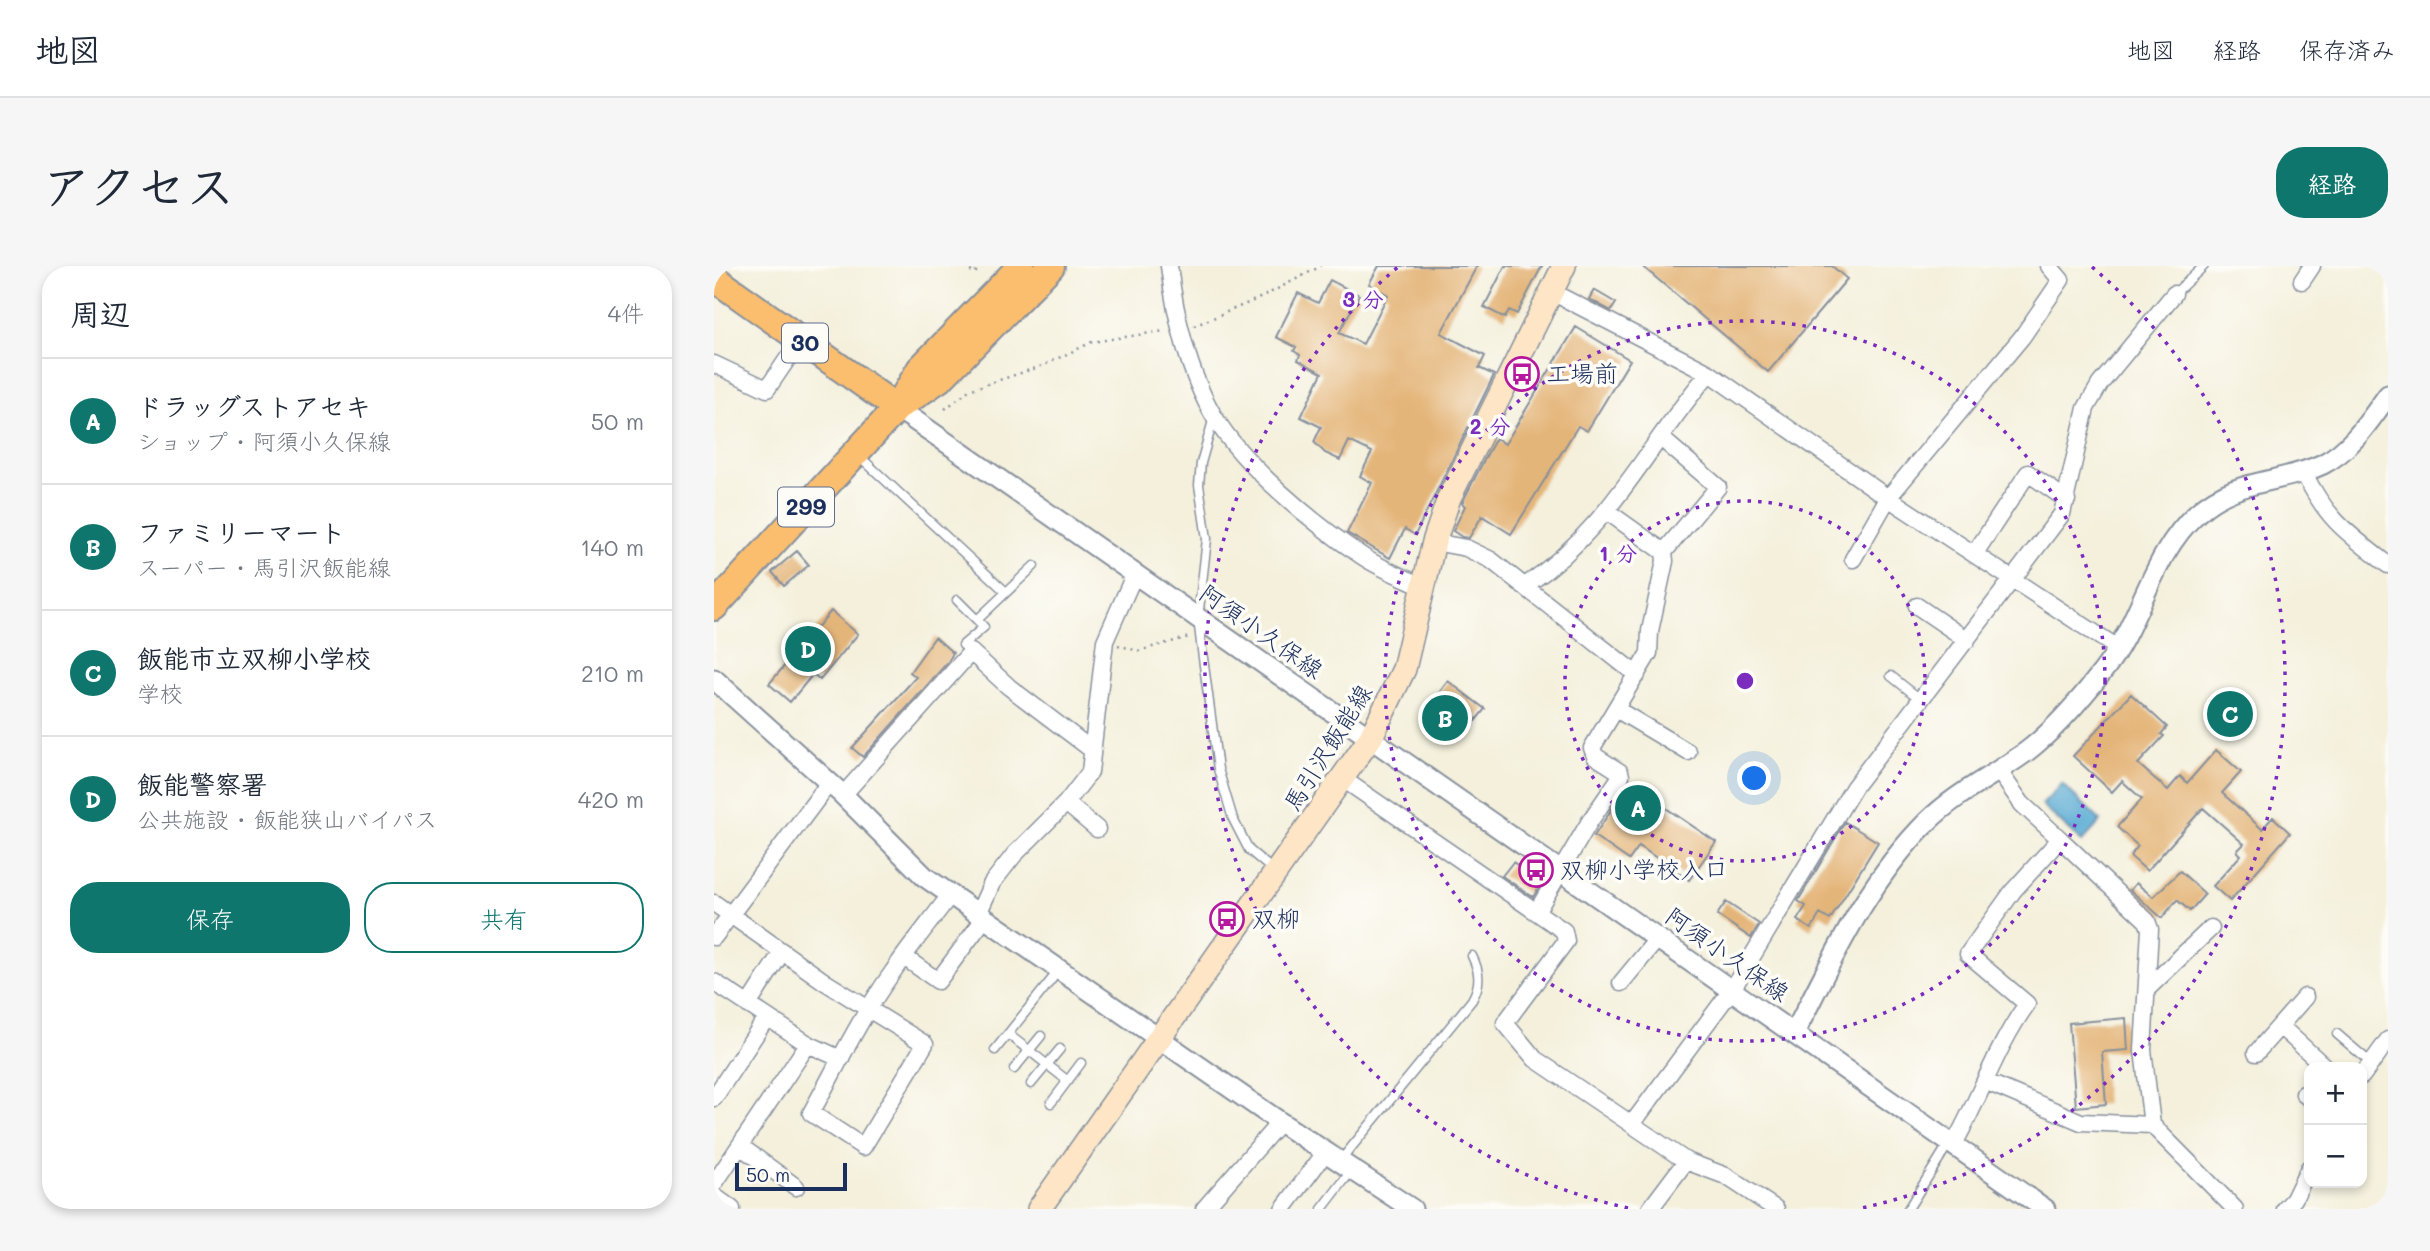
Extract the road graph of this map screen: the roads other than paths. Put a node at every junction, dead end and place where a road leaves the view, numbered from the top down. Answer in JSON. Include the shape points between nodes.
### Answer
{"nodes":[{"id":1,"x":1021,"y":266,"type":"edge"},
{"id":2,"x":1051,"y":266,"type":"edge"},
{"id":3,"x":1169,"y":266,"type":"edge"},
{"id":4,"x":1564,"y":266,"type":"edge"},
{"id":5,"x":2049,"y":266,"type":"edge"},
{"id":6,"x":2204,"y":266,"type":"edge"},
{"id":7,"x":2312,"y":266,"type":"edge"},
{"id":8,"x":714,"y":278,"type":"edge"},
{"id":9,"x":2302,"y":281,"type":"dead end"},
{"id":10,"x":1552,"y":292,"type":"junction"},
{"id":11,"x":2174,"y":294,"type":"joint"},
{"id":12,"x":801,"y":340,"type":"junction"},
{"id":13,"x":714,"y":363,"type":"edge"},
{"id":14,"x":1709,"y":373,"type":"junction"},
{"id":15,"x":2388,"y":395,"type":"edge"},
{"id":16,"x":897,"y":408,"type":"junction"},
{"id":17,"x":1214,"y":417,"type":"junction"},
{"id":18,"x":1661,"y":438,"type":"junction"},
{"id":19,"x":856,"y":453,"type":"junction"},
{"id":20,"x":2303,"y":471,"type":"junction"},
{"id":21,"x":1888,"y":498,"type":"junction"},
{"id":22,"x":2067,"y":499,"type":"junction"},
{"id":23,"x":1608,"y":512,"type":"junction"},
{"id":24,"x":1434,"y":542,"type":"junction"},
{"id":25,"x":1664,"y":552,"type":"junction"},
{"id":26,"x":1975,"y":553,"type":"junction"},
{"id":27,"x":1853,"y":559,"type":"dead end"},
{"id":28,"x":2388,"y":565,"type":"edge"},
{"id":29,"x":1034,"y":566,"type":"dead end"},
{"id":30,"x":1135,"y":573,"type":"junction"},
{"id":31,"x":2013,"y":578,"type":"junction"},
{"id":32,"x":1525,"y":586,"type":"junction"},
{"id":33,"x":1424,"y":587,"type":"junction"},
{"id":34,"x":1006,"y":592,"type":"junction"},
{"id":35,"x":957,"y":600,"type":"dead end"},
{"id":36,"x":1917,"y":606,"type":"dead end"},
{"id":37,"x":714,"y":607,"type":"edge"},
{"id":38,"x":977,"y":620,"type":"junction"},
{"id":39,"x":1199,"y":625,"type":"junction"},
{"id":40,"x":1967,"y":640,"type":"junction"},
{"id":41,"x":2119,"y":649,"type":"junction"},
{"id":42,"x":971,"y":653,"type":"junction"},
{"id":43,"x":1637,"y":675,"type":"junction"},
{"id":44,"x":1891,"y":676,"type":"dead end"},
{"id":45,"x":714,"y":679,"type":"edge"},
{"id":46,"x":1920,"y":699,"type":"junction"},
{"id":47,"x":1616,"y":709,"type":"junction"},
{"id":48,"x":1371,"y":737,"type":"junction"},
{"id":49,"x":1092,"y":750,"type":"junction"},
{"id":50,"x":1688,"y":752,"type":"dead end"},
{"id":51,"x":1998,"y":770,"type":"junction"},
{"id":52,"x":1343,"y":779,"type":"junction"},
{"id":53,"x":836,"y":789,"type":"junction"},
{"id":54,"x":1066,"y":803,"type":"junction"},
{"id":55,"x":1097,"y":829,"type":"dead end"},
{"id":56,"x":2060,"y":839,"type":"junction"},
{"id":57,"x":1562,"y":869,"type":"junction"},
{"id":58,"x":1277,"y":873,"type":"junction"},
{"id":59,"x":950,"y":895,"type":"junction"},
{"id":60,"x":714,"y":903,"type":"edge"},
{"id":61,"x":1536,"y":911,"type":"junction"},
{"id":62,"x":729,"y":913,"type":"junction"},
{"id":63,"x":981,"y":916,"type":"junction"},
{"id":64,"x":2211,"y":928,"type":"dead end"},
{"id":65,"x":714,"y":937,"type":"edge"},
{"id":66,"x":1659,"y":937,"type":"junction"},
{"id":67,"x":782,"y":952,"type":"junction"},
{"id":68,"x":1472,"y":956,"type":"dead end"},
{"id":69,"x":904,"y":957,"type":"junction"},
{"id":70,"x":1060,"y":969,"type":"junction"},
{"id":71,"x":714,"y":982,"type":"edge"},
{"id":72,"x":1621,"y":983,"type":"dead end"},
{"id":73,"x":1732,"y":988,"type":"junction"},
{"id":74,"x":2147,"y":989,"type":"junction"},
{"id":75,"x":2305,"y":997,"type":"dead end"},
{"id":76,"x":748,"y":1005,"type":"junction"},
{"id":77,"x":871,"y":1009,"type":"junction"},
{"id":78,"x":767,"y":1017,"type":"junction"},
{"id":79,"x":2280,"y":1026,"type":"junction"},
{"id":80,"x":1795,"y":1032,"type":"junction"},
{"id":81,"x":1008,"y":1034,"type":"junction"},
{"id":82,"x":2337,"y":1034,"type":"dead end"},
{"id":83,"x":1041,"y":1036,"type":"dead end"},
{"id":84,"x":1160,"y":1040,"type":"junction"},
{"id":85,"x":2388,"y":1040,"type":"edge"},
{"id":86,"x":808,"y":1044,"type":"junction"},
{"id":87,"x":1060,"y":1049,"type":"dead end"},
{"id":88,"x":995,"y":1050,"type":"dead end"},
{"id":89,"x":1029,"y":1051,"type":"junction"},
{"id":90,"x":2256,"y":1053,"type":"dead end"},
{"id":91,"x":841,"y":1059,"type":"junction"},
{"id":92,"x":2320,"y":1062,"type":"edge"},
{"id":93,"x":2360,"y":1062,"type":"edge"},
{"id":94,"x":1081,"y":1063,"type":"dead end"},
{"id":95,"x":1047,"y":1065,"type":"junction"},
{"id":96,"x":1014,"y":1069,"type":"dead end"},
{"id":97,"x":2367,"y":1069,"type":"edge"},
{"id":98,"x":1068,"y":1081,"type":"junction"},
{"id":99,"x":1987,"y":1082,"type":"junction"},
{"id":100,"x":1031,"y":1084,"type":"dead end"},
{"id":101,"x":714,"y":1098,"type":"edge"},
{"id":102,"x":1051,"y":1102,"type":"dead end"},
{"id":103,"x":1280,"y":1122,"type":"junction"},
{"id":104,"x":1632,"y":1124,"type":"junction"},
{"id":105,"x":2152,"y":1125,"type":"junction"},
{"id":106,"x":1952,"y":1143,"type":"junction"},
{"id":107,"x":740,"y":1146,"type":"junction"},
{"id":108,"x":1686,"y":1161,"type":"junction"},
{"id":109,"x":1339,"y":1162,"type":"junction"},
{"id":110,"x":2304,"y":1178,"type":"edge"},
{"id":111,"x":714,"y":1184,"type":"edge"},
{"id":112,"x":796,"y":1187,"type":"dead end"},
{"id":113,"x":714,"y":1196,"type":"edge"},
{"id":114,"x":732,"y":1209,"type":"edge"},
{"id":115,"x":1039,"y":1209,"type":"edge"},
{"id":116,"x":1204,"y":1209,"type":"edge"},
{"id":117,"x":1283,"y":1209,"type":"edge"},
{"id":118,"x":1322,"y":1209,"type":"edge"},
{"id":119,"x":1412,"y":1209,"type":"edge"},
{"id":120,"x":1650,"y":1209,"type":"edge"},
{"id":121,"x":1776,"y":1209,"type":"edge"},
{"id":122,"x":1908,"y":1209,"type":"edge"},
{"id":123,"x":2045,"y":1209,"type":"edge"},
{"id":124,"x":2235,"y":1209,"type":"edge"},
{"id":125,"x":2285,"y":1209,"type":"edge"}],
"edges":[{"from":1,"to":16,"type":"main road","number":"299","via":[[920,369]]},
{"from":2,"to":16,"type":"main road","number":"299","via":[[942,377]]},
{"from":3,"to":17,"type":"street","via":[[1181,328],[1198,384]]},
{"from":4,"to":10,"type":"main road","name":"馬引沢飯能線"},
{"from":5,"to":21,"type":"street","via":[[2061,281],[2022,337]]},
{"from":6,"to":11,"type":"lane"},
{"from":7,"to":9,"type":"street"},
{"from":8,"to":12,"type":"main road","number":"30"},
{"from":10,"to":14,"type":"street"},
{"from":10,"to":24,"type":"main road","name":"馬引沢飯能線","via":[[1449,498]]},
{"from":11,"to":22,"type":"street","via":[[2100,384],[2086,408]]},
{"from":12,"to":13,"type":"street","via":[[767,389]]},
{"from":12,"to":16,"type":"main road","number":"30"},
{"from":14,"to":18,"type":"street"},
{"from":14,"to":21,"type":"street"},
{"from":15,"to":20,"type":"street","via":[[2343,450]]},
{"from":16,"to":19,"type":"main road","number":"299"},
{"from":16,"to":30,"type":"street","name":"阿須小久保線"},
{"from":17,"to":33,"type":"street","via":[[1260,472],[1324,529],[1364,558]]},
{"from":17,"to":39,"type":"lane","via":[[1200,463],[1207,539]]},
{"from":18,"to":23,"type":"street"},
{"from":18,"to":25,"type":"street","via":[[1718,487]]},
{"from":19,"to":34,"type":"lane"},
{"from":19,"to":37,"type":"main road","number":"299"},
{"from":20,"to":28,"type":"street","via":[[2333,521]]},
{"from":20,"to":41,"type":"street","via":[[2218,495],[2196,514],[2174,537]]},
{"from":21,"to":26,"type":"street"},
{"from":21,"to":27,"type":"street"},
{"from":22,"to":26,"type":"street","via":[[2028,474]]},
{"from":22,"to":31,"type":"street","via":[[2062,514]]},
{"from":23,"to":25,"type":"street"},
{"from":23,"to":32,"type":"street","via":[[1557,565]]},
{"from":24,"to":32,"type":"street","via":[[1479,554]]},
{"from":24,"to":33,"type":"main road","name":"馬引沢飯能線"},
{"from":25,"to":43,"type":"street","via":[[1649,653]]},
{"from":26,"to":31,"type":"street"},
{"from":29,"to":34,"type":"lane"},
{"from":30,"to":39,"type":"street","name":"阿須小久保線"},
{"from":30,"to":49,"type":"street","via":[[1105,641]]},
{"from":31,"to":40,"type":"street"},
{"from":31,"to":41,"type":"street"},
{"from":32,"to":43,"type":"street"},
{"from":33,"to":48,"type":"main road","name":"馬引沢飯能線","via":[[1404,669]]},
{"from":34,"to":38,"type":"lane"},
{"from":35,"to":38,"type":"lane"},
{"from":36,"to":40,"type":"street"},
{"from":38,"to":42,"type":"lane","via":[[984,626],[963,645]]},
{"from":39,"to":48,"type":"street","name":"阿須小久保線"},
{"from":39,"to":58,"type":"lane","via":[[1218,769],[1233,819],[1250,850]]},
{"from":40,"to":46,"type":"street"},
{"from":41,"to":51,"type":"street","via":[[2063,715],[2028,750]]},
{"from":42,"to":49,"type":"street"},
{"from":42,"to":53,"type":"street"},
{"from":43,"to":47,"type":"street"},
{"from":44,"to":46,"type":"lane"},
{"from":45,"to":53,"type":"street"},
{"from":46,"to":73,"type":"street","via":[[1854,787]]},
{"from":47,"to":50,"type":"street"},
{"from":47,"to":57,"type":"street","via":[[1592,752],[1621,776]]},
{"from":48,"to":52,"type":"main road","name":"馬引沢飯能線"},
{"from":48,"to":57,"type":"street","name":"阿須小久保線"},
{"from":49,"to":54,"type":"street","via":[[1090,772]]},
{"from":51,"to":56,"type":"street","via":[[2022,804]]},
{"from":51,"to":80,"type":"street","via":[[1945,806],[1892,861],[1857,914]]},
{"from":52,"to":58,"type":"main road","name":"馬引沢飯能線"},
{"from":52,"to":61,"type":"street"},
{"from":53,"to":59,"type":"street","via":[[909,862]]},
{"from":53,"to":62,"type":"street"},
{"from":54,"to":55,"type":"street"},
{"from":54,"to":63,"type":"street","via":[[992,883]]},
{"from":56,"to":74,"type":"street","via":[[2147,921]]},
{"from":56,"to":99,"type":"street","via":[[2013,891],[1968,954],[2027,1004],[1993,1061]]},
{"from":57,"to":61,"type":"street"},
{"from":57,"to":66,"type":"street","name":"阿須小久保線"},
{"from":58,"to":84,"type":"main road","name":"馬引沢飯能線"},
{"from":59,"to":63,"type":"street"},
{"from":59,"to":69,"type":"street"},
{"from":60,"to":62,"type":"street"},
{"from":61,"to":104,"type":"street","via":[[1564,931],[1566,941],[1505,1023],[1535,1059]]},
{"from":62,"to":65,"type":"street"},
{"from":62,"to":67,"type":"street"},
{"from":63,"to":69,"type":"street","via":[[938,981]]},
{"from":63,"to":70,"type":"street"},
{"from":64,"to":74,"type":"street"},
{"from":66,"to":72,"type":"street"},
{"from":66,"to":73,"type":"street","name":"阿須小久保線"},
{"from":67,"to":76,"type":"street"},
{"from":67,"to":77,"type":"street"},
{"from":68,"to":109,"type":"lane","via":[[1479,969],[1479,987],[1472,1000]]},
{"from":69,"to":77,"type":"street"},
{"from":70,"to":81,"type":"lane"},
{"from":70,"to":84,"type":"street"},
{"from":71,"to":76,"type":"street"},
{"from":73,"to":80,"type":"street","name":"阿須小久保線"},
{"from":73,"to":104,"type":"street"},
{"from":74,"to":105,"type":"street","via":[[2143,1050]]},
{"from":75,"to":79,"type":"street"},
{"from":76,"to":78,"type":"street"},
{"from":77,"to":91,"type":"street"},
{"from":77,"to":91,"type":"street","via":[[925,1044],[863,1147],[811,1113]]},
{"from":78,"to":86,"type":"street"},
{"from":78,"to":101,"type":"street"},
{"from":79,"to":90,"type":"street"},
{"from":79,"to":92,"type":"street"},
{"from":80,"to":106,"type":"street","name":"阿須小久保線"},
{"from":81,"to":88,"type":"lane"},
{"from":81,"to":89,"type":"lane"},
{"from":82,"to":93,"type":"lane"},
{"from":83,"to":89,"type":"lane"},
{"from":84,"to":103,"type":"street"},
{"from":84,"to":115,"type":"main road","name":"馬引沢飯能線"},
{"from":85,"to":97,"type":"street"},
{"from":86,"to":91,"type":"street"},
{"from":86,"to":107,"type":"street"},
{"from":87,"to":95,"type":"lane"},
{"from":89,"to":95,"type":"lane"},
{"from":89,"to":96,"type":"lane"},
{"from":94,"to":98,"type":"lane"},
{"from":95,"to":98,"type":"lane"},
{"from":95,"to":100,"type":"lane"},
{"from":98,"to":102,"type":"lane"},
{"from":99,"to":105,"type":"street","via":[[2081,1122]]},
{"from":99,"to":106,"type":"street"},
{"from":103,"to":109,"type":"street"},
{"from":103,"to":116,"type":"street"},
{"from":104,"to":108,"type":"street"},
{"from":105,"to":124,"type":"street"},
{"from":106,"to":122,"type":"lane"},
{"from":106,"to":123,"type":"street","name":"阿須小久保線"},
{"from":107,"to":111,"type":"street"},
{"from":107,"to":112,"type":"street"},
{"from":108,"to":120,"type":"street"},
{"from":108,"to":121,"type":"street","via":[[1726,1177]]},
{"from":109,"to":117,"type":"street"},
{"from":109,"to":118,"type":"lane"},
{"from":109,"to":119,"type":"street"},
{"from":110,"to":125,"type":"street"},
{"from":113,"to":114,"type":"street"}]}
